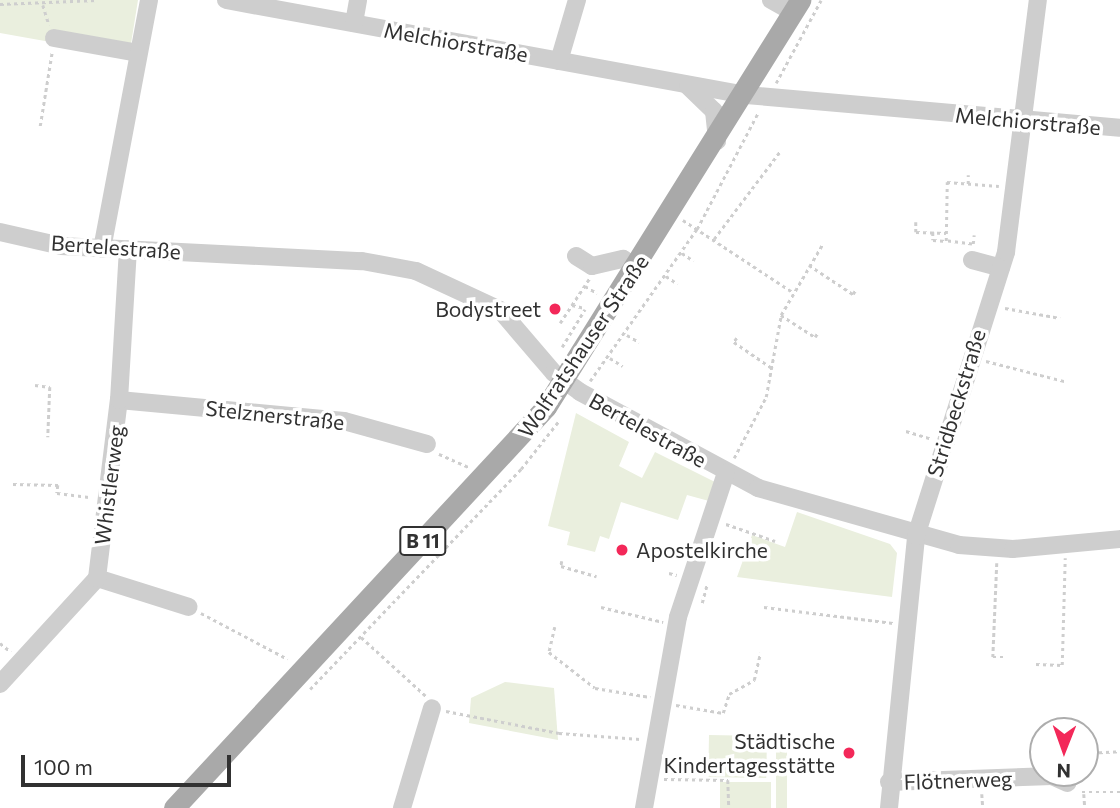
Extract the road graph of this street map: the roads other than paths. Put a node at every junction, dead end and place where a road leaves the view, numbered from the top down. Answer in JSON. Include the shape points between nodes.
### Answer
{"nodes":[{"id":1,"x":149,"y":0,"type":"edge"},
{"id":2,"x":226,"y":0,"type":"edge"},
{"id":3,"x":358,"y":0,"type":"edge"},
{"id":4,"x":577,"y":0,"type":"edge"},
{"id":5,"x":771,"y":0,"type":"edge"},
{"id":6,"x":1038,"y":0,"type":"edge"},
{"id":7,"x":797,"y":6,"type":"edge"},
{"id":8,"x":354,"y":23,"type":"junction"},
{"id":9,"x":54,"y":38,"type":"road end"},
{"id":10,"x":138,"y":54,"type":"junction"},
{"id":11,"x":559,"y":61,"type":"junction"},
{"id":12,"x":685,"y":84,"type":"junction"},
{"id":13,"x":746,"y":95,"type":"junction"},
{"id":14,"x":1025,"y":122,"type":"junction"},
{"id":15,"x":1120,"y":128,"type":"edge"},
{"id":16,"x":717,"y":142,"type":"junction"},
{"id":17,"x":0,"y":232,"type":"edge"},
{"id":18,"x":102,"y":249,"type":"junction"},
{"id":19,"x":128,"y":249,"type":"junction"},
{"id":20,"x":973,"y":252,"type":"road end"},
{"id":21,"x":576,"y":256,"type":"dead end"},
{"id":22,"x":1003,"y":260,"type":"junction"},
{"id":23,"x":636,"y":267,"type":"junction"},
{"id":24,"x":572,"y":386,"type":"junction"},
{"id":25,"x":119,"y":400,"type":"junction"},
{"id":26,"x":428,"y":444,"type":"road end"},
{"id":27,"x":726,"y":473,"type":"junction"},
{"id":28,"x":916,"y":536,"type":"junction"},
{"id":29,"x":1120,"y":539,"type":"edge"},
{"id":30,"x":97,"y":578,"type":"junction"},
{"id":31,"x":188,"y":607,"type":"road end"},
{"id":32,"x":0,"y":684,"type":"edge"},
{"id":33,"x":432,"y":708,"type":"road end"},
{"id":34,"x":1029,"y":777,"type":"edge"},
{"id":35,"x":888,"y":782,"type":"junction"},
{"id":36,"x":174,"y":808,"type":"edge"},
{"id":37,"x":402,"y":808,"type":"edge"},
{"id":38,"x":644,"y":808,"type":"edge"},
{"id":39,"x":889,"y":808,"type":"edge"}],
"edges":[{"from":1,"to":10,"type":"street"},
{"from":2,"to":8,"type":"street","name":"Melchiorstraße"},
{"from":3,"to":8,"type":"street"},
{"from":4,"to":11,"type":"street"},
{"from":5,"to":7,"type":"street"},
{"from":6,"to":14,"type":"street","name":"Stridbeckstraße"},
{"from":7,"to":13,"type":"main road","name":"Wolfratshauser Straße","number":"B 11"},
{"from":8,"to":11,"type":"street","name":"Melchiorstraße"},
{"from":9,"to":10,"type":"street"},
{"from":10,"to":18,"type":"street"},
{"from":11,"to":12,"type":"street","name":"Melchiorstraße"},
{"from":12,"to":13,"type":"street","name":"Melchiorstraße"},
{"from":12,"to":16,"type":"street","via":[[714,111]]},
{"from":13,"to":14,"type":"street","name":"Melchiorstraße","via":[[772,89]]},
{"from":13,"to":16,"type":"main road","name":"Wolfratshauser Straße","number":"B 11"},
{"from":14,"to":15,"type":"street","name":"Melchiorstraße"},
{"from":14,"to":22,"type":"street","name":"Stridbeckstraße","via":[[1018,189]]},
{"from":16,"to":23,"type":"main road","name":"Wolfratshauser Straße","number":"B 11"},
{"from":17,"to":18,"type":"street","name":"Bertelestraße"},
{"from":18,"to":19,"type":"street","name":"Bertelestraße"},
{"from":19,"to":24,"type":"street","name":"Bertelestraße","via":[[362,261],[428,275],[500,310]]},
{"from":19,"to":25,"type":"street","name":"Whistlerweg"},
{"from":20,"to":22,"type":"street"},
{"from":21,"to":23,"type":"street","via":[[592,265],[623,259]]},
{"from":22,"to":28,"type":"street","name":"Stridbeckstraße"},
{"from":23,"to":24,"type":"main road","name":"Wolfratshauser Straße","number":"B 11"},
{"from":24,"to":27,"type":"street","name":"Bertelestraße"},
{"from":24,"to":36,"type":"main road","name":"Wolfratshauser Straße","number":"B 11"},
{"from":25,"to":26,"type":"street","name":"Stelznerstraße","via":[[344,421]]},
{"from":25,"to":30,"type":"street","name":"Whistlerweg"},
{"from":27,"to":28,"type":"street","name":"Bertelestraße"},
{"from":27,"to":38,"type":"street","via":[[708,516],[676,625]]},
{"from":28,"to":29,"type":"street","name":"Bertelestraße","via":[[998,549]]},
{"from":28,"to":35,"type":"street","name":"Stridbeckstraße"},
{"from":30,"to":31,"type":"street"},
{"from":30,"to":32,"type":"street"},
{"from":33,"to":37,"type":"street"},
{"from":34,"to":35,"type":"street","name":"Flötnerweg"},
{"from":35,"to":39,"type":"street","name":"Stridbeckstraße"}]}
